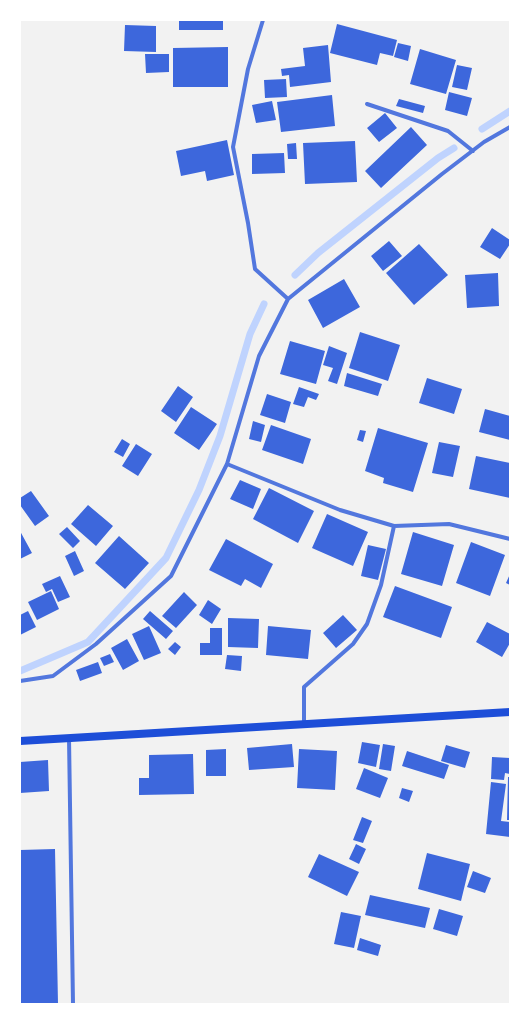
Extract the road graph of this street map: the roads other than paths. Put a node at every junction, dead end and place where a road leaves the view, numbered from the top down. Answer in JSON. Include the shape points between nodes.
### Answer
{"nodes":[{"id":1,"x":263,"y":20,"type":"edge"},
{"id":2,"x":367,"y":104,"type":"dead end"},
{"id":3,"x":510,"y":127,"type":"edge"},
{"id":4,"x":473,"y":150,"type":"junction"},
{"id":5,"x":288,"y":299,"type":"junction"},
{"id":6,"x":227,"y":464,"type":"junction"},
{"id":7,"x":394,"y":526,"type":"junction"},
{"id":8,"x":510,"y":539,"type":"edge"},
{"id":9,"x":20,"y":681,"type":"edge"},
{"id":10,"x":510,"y":712,"type":"edge"},
{"id":11,"x":304,"y":724,"type":"junction"},
{"id":12,"x":69,"y":738,"type":"junction"},
{"id":13,"x":20,"y":741,"type":"edge"},
{"id":14,"x":73,"y":1004,"type":"edge"}],
"edges":[{"from":1,"to":5,"type":"street","via":[[248,69],[233,147],[255,269]]},
{"from":2,"to":4,"type":"street","via":[[448,131]]},
{"from":3,"to":4,"type":"street"},
{"from":4,"to":5,"type":"street"},
{"from":5,"to":6,"type":"street","via":[[259,356]]},
{"from":6,"to":7,"type":"street","via":[[340,510]]},
{"from":6,"to":9,"type":"street","via":[[171,576],[96,644],[53,676]]},
{"from":7,"to":8,"type":"street","via":[[449,524]]},
{"from":7,"to":11,"type":"street","via":[[381,585],[368,624],[353,644],[304,687]]},
{"from":10,"to":11,"type":"main road"},
{"from":11,"to":12,"type":"main road"},
{"from":12,"to":13,"type":"main road"},
{"from":12,"to":14,"type":"street"}]}
